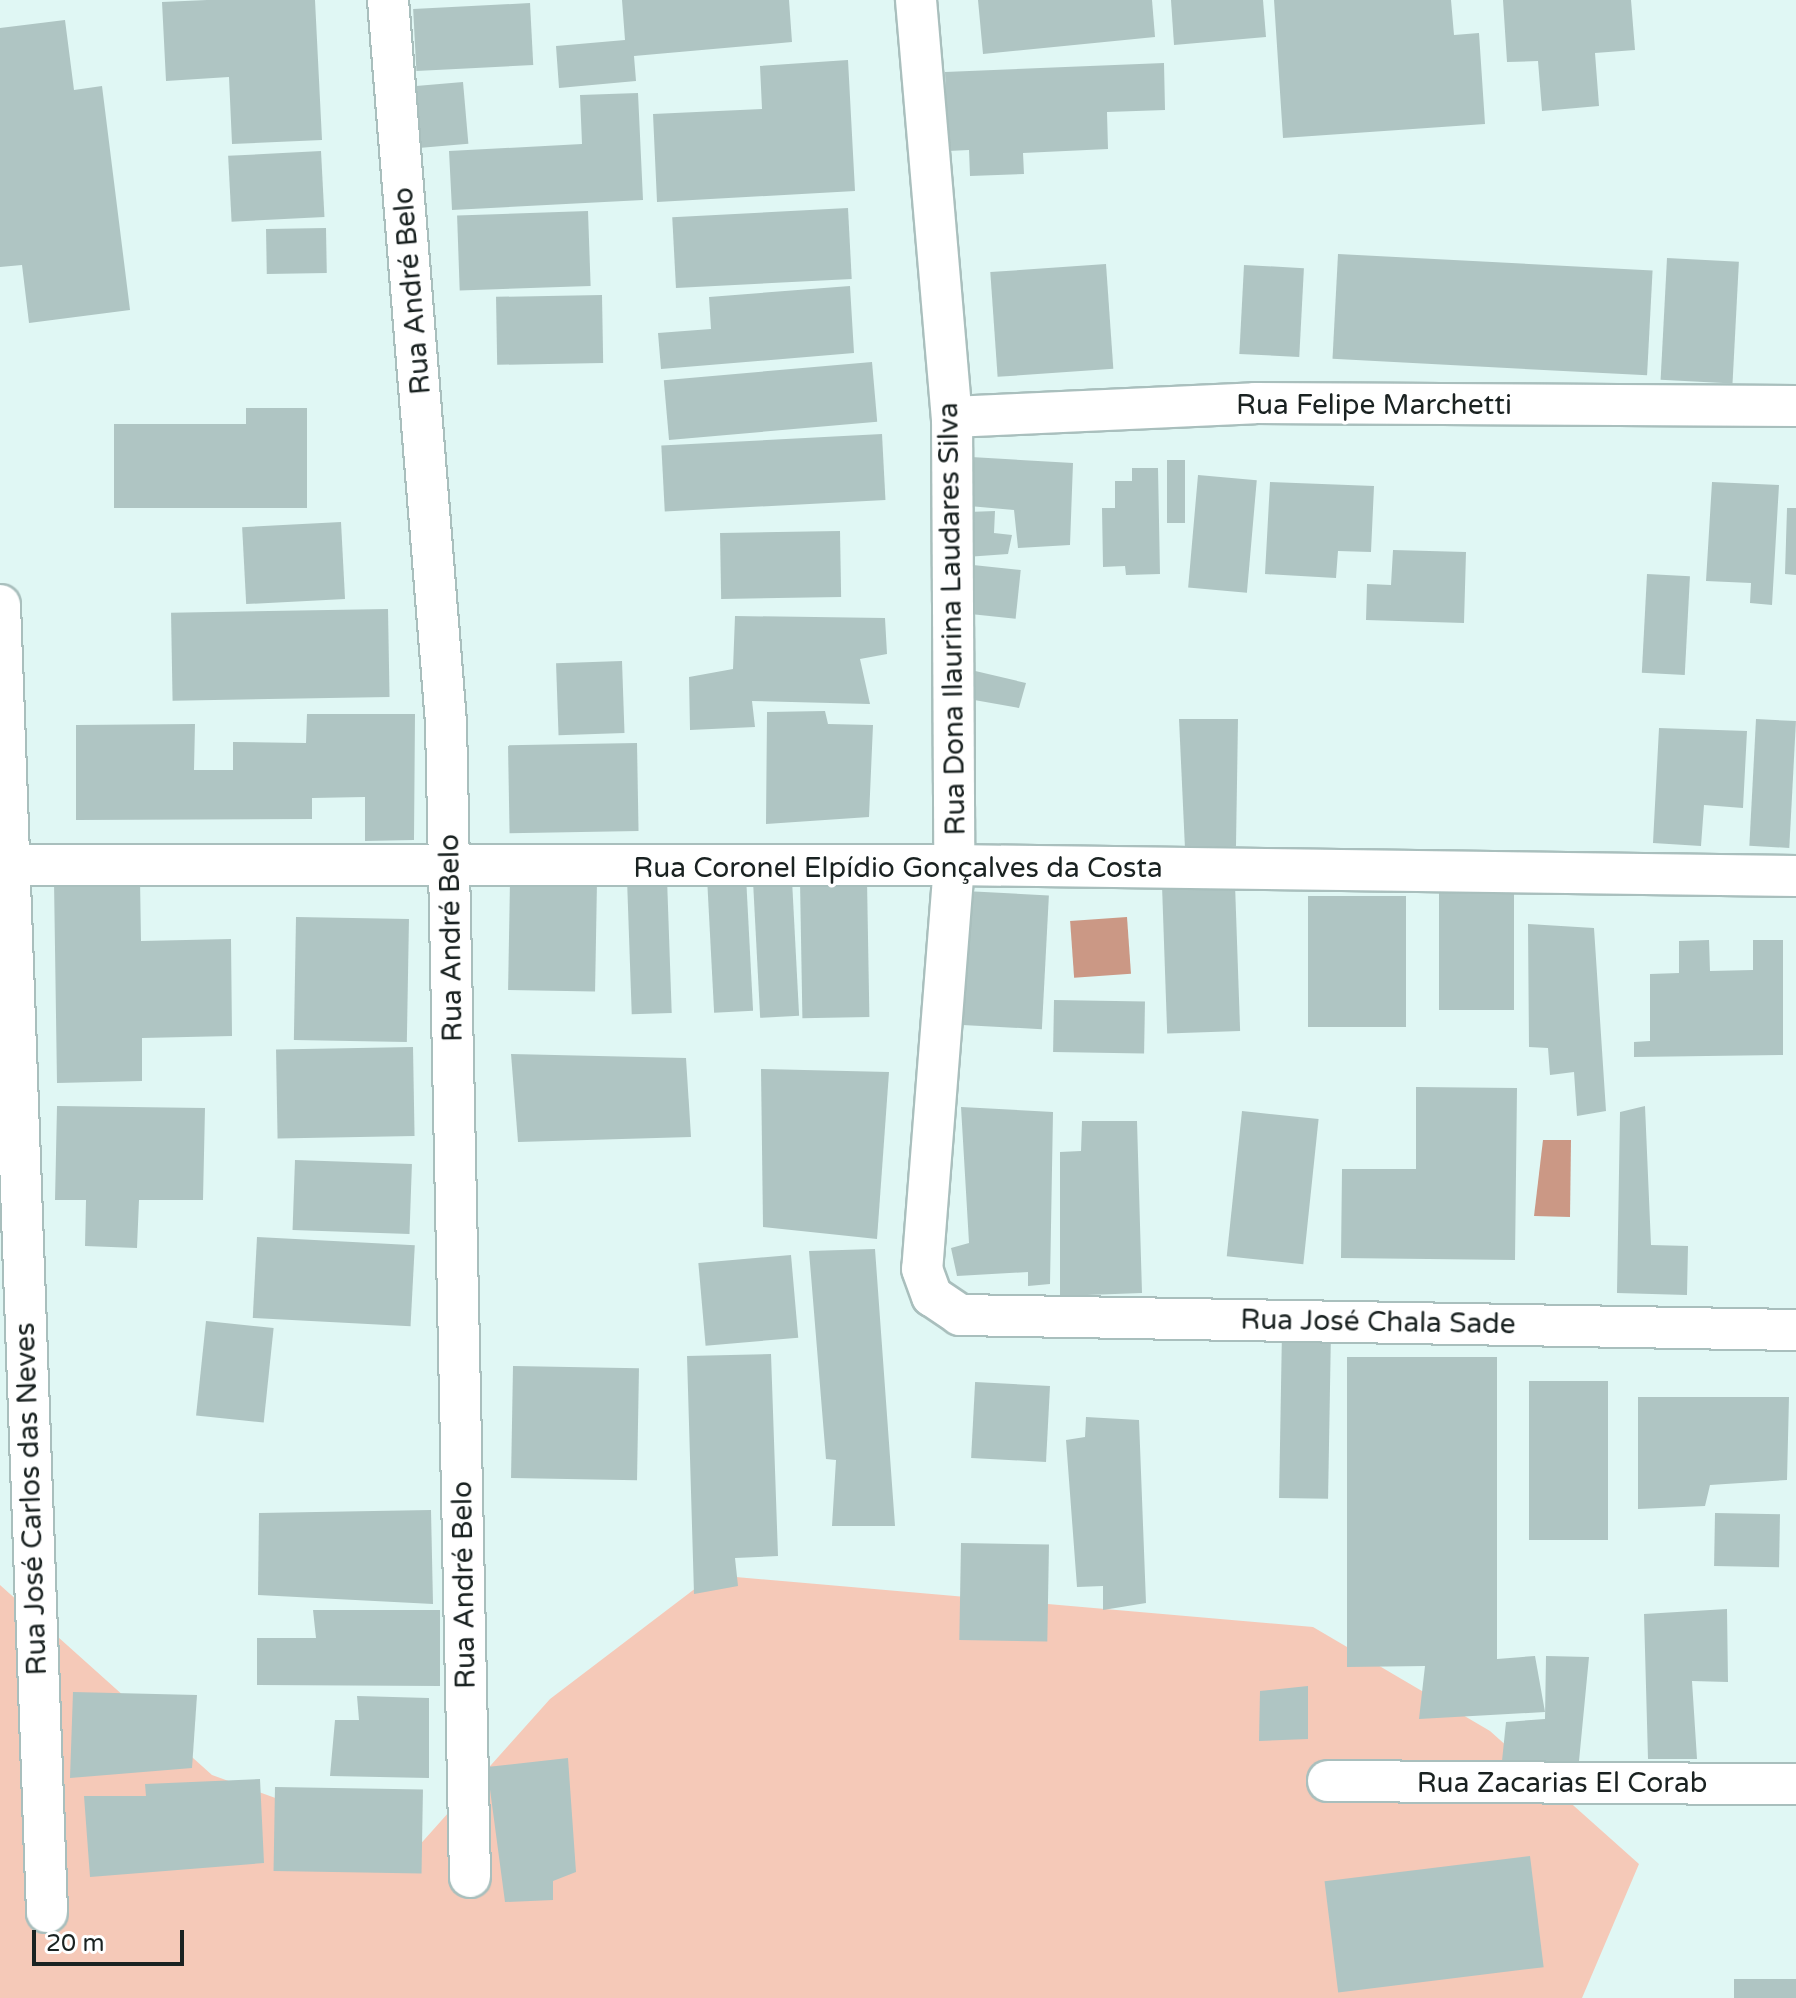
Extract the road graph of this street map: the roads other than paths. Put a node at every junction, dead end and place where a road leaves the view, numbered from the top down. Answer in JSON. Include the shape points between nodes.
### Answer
{"nodes":[{"id":1,"x":388,"y":0,"type":"edge"},
{"id":2,"x":916,"y":0,"type":"edge"},
{"id":3,"x":1796,"y":406,"type":"edge"},
{"id":4,"x":952,"y":417,"type":"junction"},
{"id":5,"x":0,"y":605,"type":"edge"},
{"id":6,"x":3,"y":865,"type":"edge"},
{"id":7,"x":954,"y":865,"type":"junction"},
{"id":8,"x":450,"y":870,"type":"junction"},
{"id":9,"x":1796,"y":876,"type":"edge"},
{"id":10,"x":960,"y":1315,"type":"joint"},
{"id":11,"x":1796,"y":1330,"type":"edge"},
{"id":12,"x":1328,"y":1781,"type":"dead end"},
{"id":13,"x":1796,"y":1784,"type":"edge"},
{"id":14,"x":470,"y":1877,"type":"dead end"},
{"id":15,"x":47,"y":1912,"type":"dead end"}],
"edges":[{"from":1,"to":8,"type":"street","name":"Rua André Belo","via":[[446,723]]},
{"from":2,"to":4,"type":"street","name":"Rua Dona Ilaurina Laudares Silva"},
{"from":3,"to":4,"type":"street","name":"Rua Felipe Marchetti","via":[[1255,403]]},
{"from":4,"to":7,"type":"street","name":"Rua Dona Ilaurina Laudares Silva"},
{"from":5,"to":6,"type":"street","name":"Rua José Carlos das Neves"},
{"from":6,"to":8,"type":"street","name":"Rua Coronel Elpídio Gonçalves da Costa"},
{"from":6,"to":15,"type":"street","name":"Rua José Carlos das Neves"},
{"from":7,"to":8,"type":"street","name":"Rua Coronel Elpídio Gonçalves da Costa"},
{"from":7,"to":9,"type":"street","name":"Rua Coronel Elpídio Gonçalves da Costa"},
{"from":7,"to":10,"type":"street","name":"Rua Dona Ilaurina Laudares Silva","via":[[922,1269],[932,1296]]},
{"from":8,"to":14,"type":"street","name":"Rua André Belo"},
{"from":10,"to":11,"type":"street","name":"Rua José Chala Sade"},
{"from":12,"to":13,"type":"street","name":"Rua Zacarias El Corab"}]}
